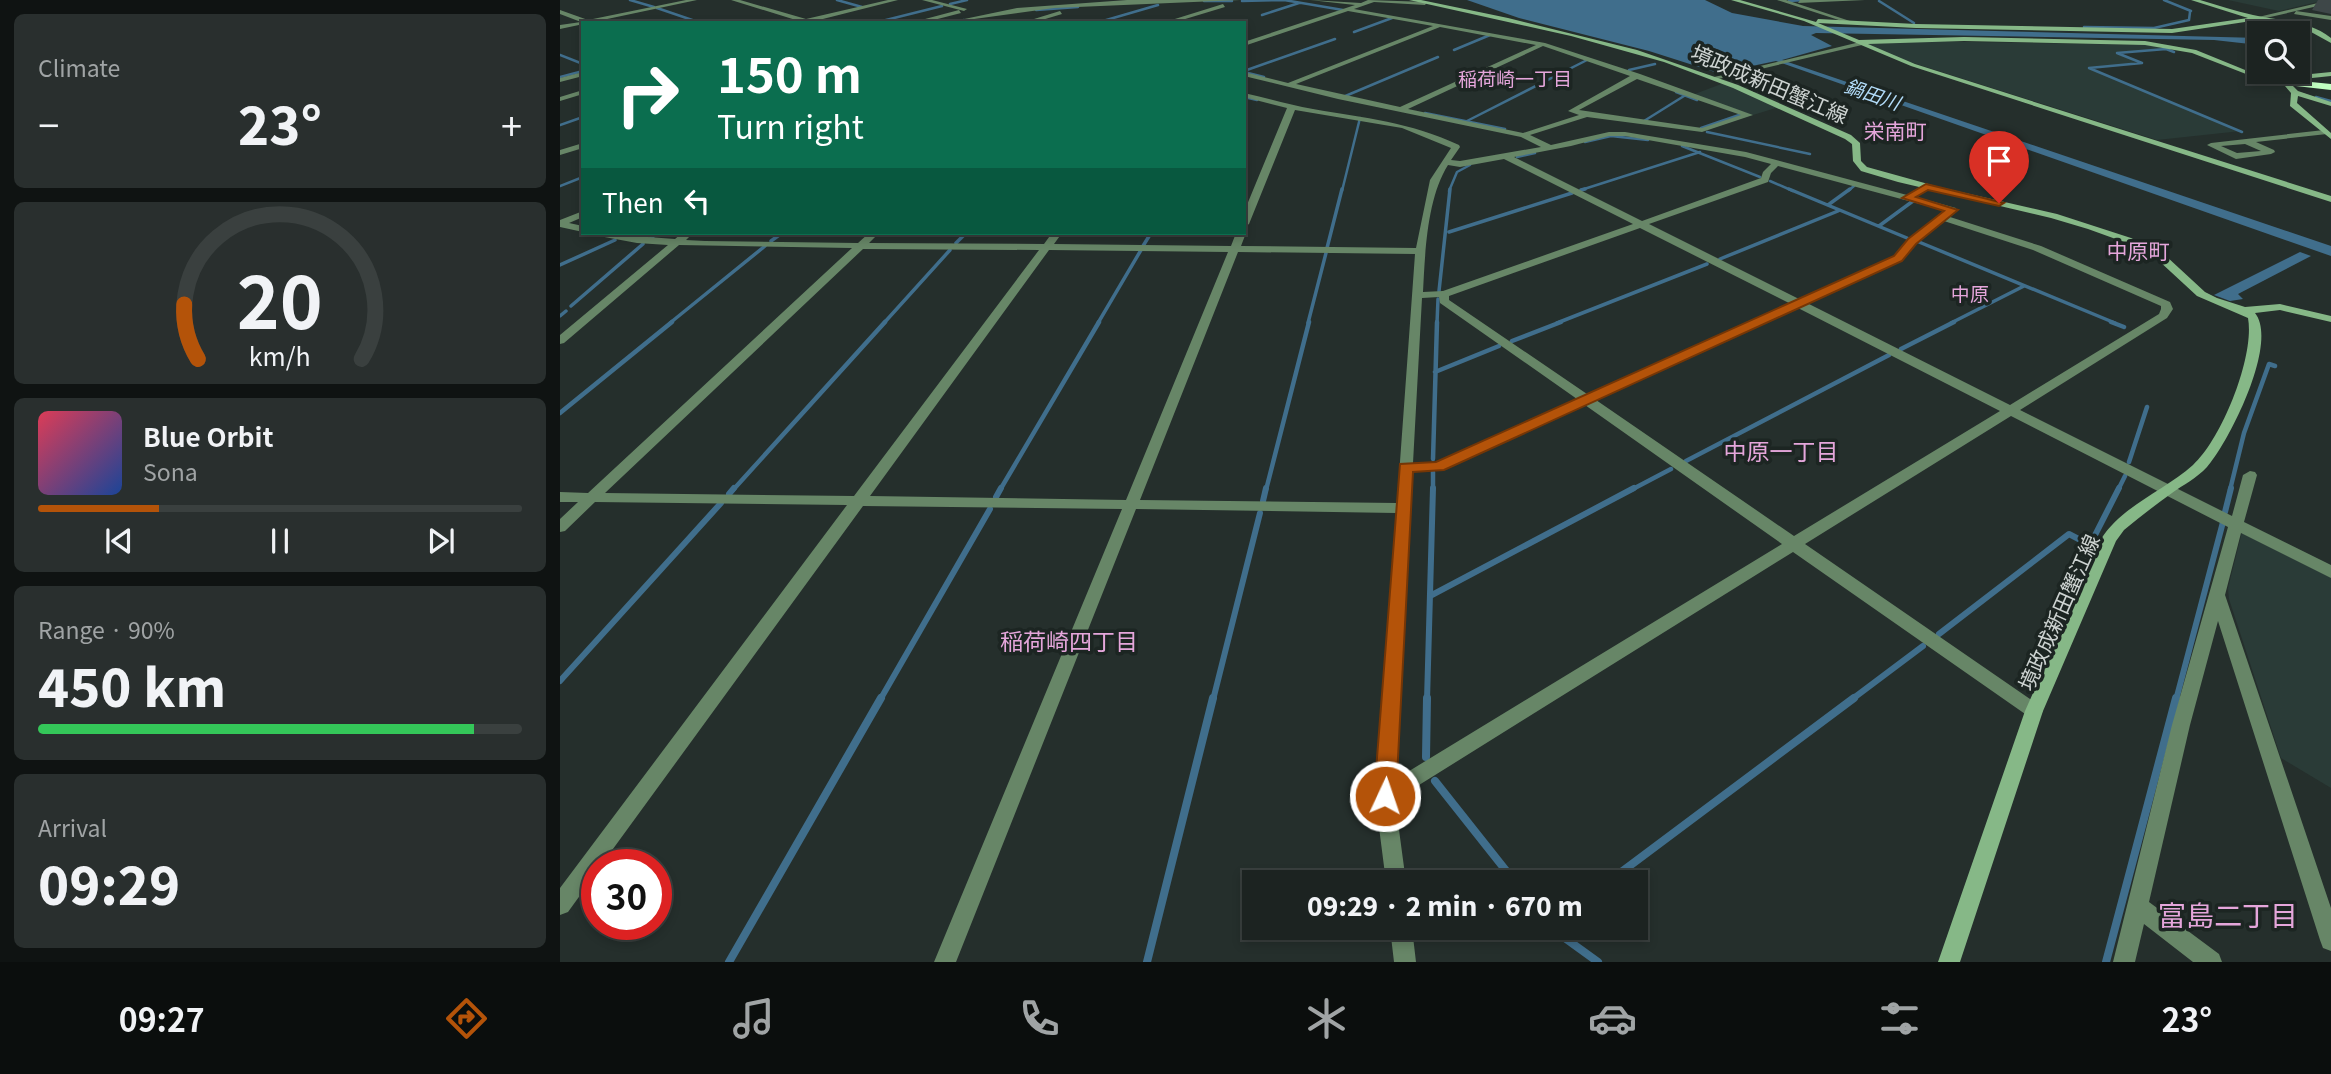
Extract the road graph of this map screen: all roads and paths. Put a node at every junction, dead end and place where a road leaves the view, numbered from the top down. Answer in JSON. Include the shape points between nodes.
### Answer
{"nodes":[{"id":1,"x":694,"y":0,"type":"edge"},
{"id":2,"x":734,"y":0,"type":"edge"},
{"id":3,"x":895,"y":0,"type":"edge"},
{"id":4,"x":925,"y":0,"type":"edge"},
{"id":5,"x":1313,"y":0,"type":"edge"},
{"id":6,"x":1373,"y":0,"type":"edge"},
{"id":7,"x":1734,"y":0,"type":"edge"},
{"id":8,"x":1862,"y":0,"type":"edge"},
{"id":9,"x":2194,"y":0,"type":"edge"},
{"id":10,"x":1419,"y":1,"type":"edge"},
{"id":11,"x":1784,"y":1,"type":"edge"},
{"id":12,"x":2331,"y":1,"type":"edge"},
{"id":13,"x":1012,"y":2,"type":"dead end"},
{"id":14,"x":1363,"y":4,"type":"junction"},
{"id":15,"x":1085,"y":5,"type":"junction"},
{"id":16,"x":1347,"y":9,"type":"junction"},
{"id":17,"x":969,"y":10,"type":"junction"},
{"id":18,"x":560,"y":12,"type":"edge"},
{"id":19,"x":2282,"y":12,"type":"junction"},
{"id":20,"x":2257,"y":18,"type":"junction"},
{"id":21,"x":2331,"y":18,"type":"edge"},
{"id":22,"x":1806,"y":20,"type":"junction"},
{"id":23,"x":583,"y":21,"type":"edge"},
{"id":24,"x":591,"y":21,"type":"edge"},
{"id":25,"x":798,"y":21,"type":"edge"},
{"id":26,"x":805,"y":21,"type":"edge"},
{"id":27,"x":922,"y":21,"type":"edge"},
{"id":28,"x":958,"y":21,"type":"edge"},
{"id":29,"x":1031,"y":21,"type":"edge"},
{"id":30,"x":1171,"y":21,"type":"edge"},
{"id":31,"x":581,"y":23,"type":"edge"},
{"id":32,"x":1853,"y":23,"type":"junction"},
{"id":33,"x":1442,"y":25,"type":"junction"},
{"id":34,"x":560,"y":27,"type":"edge"},
{"id":35,"x":2331,"y":41,"type":"edge"},
{"id":36,"x":1246,"y":43,"type":"edge"},
{"id":37,"x":1858,"y":43,"type":"junction"},
{"id":38,"x":1543,"y":44,"type":"junction"},
{"id":39,"x":1246,"y":74,"type":"edge"},
{"id":40,"x":2331,"y":74,"type":"edge"},
{"id":41,"x":581,"y":75,"type":"edge"},
{"id":42,"x":1638,"y":75,"type":"junction"},
{"id":43,"x":1714,"y":78,"type":"junction"},
{"id":44,"x":560,"y":80,"type":"edge"},
{"id":45,"x":1289,"y":85,"type":"junction"},
{"id":46,"x":2331,"y":87,"type":"edge"},
{"id":47,"x":2293,"y":88,"type":"junction"},
{"id":48,"x":581,"y":93,"type":"edge"},
{"id":49,"x":1246,"y":95,"type":"edge"},
{"id":50,"x":560,"y":99,"type":"edge"},
{"id":51,"x":2331,"y":104,"type":"edge"},
{"id":52,"x":1294,"y":107,"type":"junction"},
{"id":53,"x":1400,"y":110,"type":"junction"},
{"id":54,"x":1587,"y":115,"type":"junction"},
{"id":55,"x":2327,"y":134,"type":"edge"},
{"id":56,"x":1523,"y":135,"type":"junction"},
{"id":57,"x":2246,"y":141,"type":"junction"},
{"id":58,"x":581,"y":146,"type":"edge"},
{"id":59,"x":1550,"y":148,"type":"junction"},
{"id":60,"x":560,"y":153,"type":"edge"},
{"id":61,"x":1506,"y":156,"type":"junction"},
{"id":62,"x":1444,"y":162,"type":"junction"},
{"id":63,"x":1777,"y":163,"type":"junction"},
{"id":64,"x":1926,"y":187,"type":"junction"},
{"id":65,"x":1908,"y":198,"type":"junction"},
{"id":66,"x":2331,"y":200,"type":"edge"},
{"id":67,"x":581,"y":215,"type":"edge"},
{"id":68,"x":1944,"y":218,"type":"junction"},
{"id":69,"x":1246,"y":219,"type":"edge"},
{"id":70,"x":560,"y":223,"type":"edge"},
{"id":71,"x":1643,"y":224,"type":"junction"},
{"id":72,"x":581,"y":228,"type":"edge"},
{"id":73,"x":610,"y":235,"type":"edge"},
{"id":74,"x":686,"y":235,"type":"edge"},
{"id":75,"x":872,"y":235,"type":"edge"},
{"id":76,"x":1056,"y":235,"type":"edge"},
{"id":77,"x":1240,"y":235,"type":"edge"},
{"id":78,"x":676,"y":243,"type":"junction"},
{"id":79,"x":861,"y":244,"type":"junction"},
{"id":80,"x":1047,"y":247,"type":"junction"},
{"id":81,"x":1234,"y":248,"type":"junction"},
{"id":82,"x":1420,"y":251,"type":"junction"},
{"id":83,"x":1444,"y":294,"type":"junction"},
{"id":84,"x":1416,"y":295,"type":"junction"},
{"id":85,"x":1797,"y":304,"type":"junction"},
{"id":86,"x":2247,"y":310,"type":"junction"},
{"id":87,"x":2331,"y":319,"type":"edge"},
{"id":88,"x":560,"y":341,"type":"edge"},
{"id":89,"x":1587,"y":400,"type":"junction"},
{"id":90,"x":2009,"y":410,"type":"junction"},
{"id":91,"x":1405,"y":467,"type":"junction"},
{"id":92,"x":2250,"y":475,"type":"dead end"},
{"id":93,"x":2168,"y":489,"type":"junction"},
{"id":94,"x":560,"y":496,"type":"edge"},
{"id":95,"x":592,"y":497,"type":"junction"},
{"id":96,"x":859,"y":501,"type":"junction"},
{"id":97,"x":1128,"y":505,"type":"junction"},
{"id":98,"x":1402,"y":508,"type":"junction"},
{"id":99,"x":2236,"y":524,"type":"junction"},
{"id":100,"x":560,"y":527,"type":"edge"},
{"id":101,"x":1795,"y":544,"type":"junction"},
{"id":102,"x":2331,"y":572,"type":"edge"},
{"id":103,"x":2218,"y":595,"type":"junction"},
{"id":104,"x":2035,"y":711,"type":"junction"},
{"id":105,"x":1385,"y":796,"type":"junction"},
{"id":106,"x":1394,"y":870,"type":"edge"},
{"id":107,"x":560,"y":905,"type":"edge"},
{"id":108,"x":2139,"y":907,"type":"junction"},
{"id":109,"x":1402,"y":940,"type":"edge"},
{"id":110,"x":2331,"y":940,"type":"edge"},
{"id":111,"x":945,"y":962,"type":"edge"},
{"id":112,"x":1405,"y":962,"type":"edge"},
{"id":113,"x":1949,"y":962,"type":"edge"},
{"id":114,"x":2124,"y":962,"type":"edge"},
{"id":115,"x":2211,"y":962,"type":"edge"}],
"edges":[{"from":1,"to":24,"type":"street"},
{"from":2,"to":25,"type":"street"},
{"from":3,"to":26,"type":"street"},
{"from":4,"to":17,"type":"street"},
{"from":5,"to":14,"type":"street"},
{"from":6,"to":10,"type":"street"},
{"from":6,"to":14,"type":"street"},
{"from":7,"to":22,"type":"street"},
{"from":8,"to":11,"type":"street"},
{"from":9,"to":20,"type":"street"},
{"from":10,"to":43,"type":"street","name":"境政成新田蟹江線","via":[[1611,45]]},
{"from":11,"to":32,"type":"street"},
{"from":12,"to":19,"type":"street"},
{"from":13,"to":17,"type":"street"},
{"from":14,"to":16,"type":"street"},
{"from":15,"to":28,"type":"street","via":[[1008,11]]},
{"from":15,"to":29,"type":"street"},
{"from":15,"to":30,"type":"street","via":[[1237,0]]},
{"from":16,"to":33,"type":"street"},
{"from":16,"to":36,"type":"street"},
{"from":17,"to":27,"type":"street"},
{"from":18,"to":23,"type":"street"},
{"from":19,"to":20,"type":"street"},
{"from":19,"to":21,"type":"street"},
{"from":20,"to":32,"type":"street","via":[[2172,31]]},
{"from":20,"to":35,"type":"street","via":[[2320,31]]},
{"from":22,"to":32,"type":"street"},
{"from":22,"to":37,"type":"street"},
{"from":31,"to":34,"type":"street"},
{"from":33,"to":38,"type":"street"},
{"from":33,"to":45,"type":"street"},
{"from":37,"to":43,"type":"street"},
{"from":37,"to":47,"type":"street","via":[[1964,39],[2145,43],[2194,51]]},
{"from":37,"to":66,"type":"street","via":[[1913,65]]},
{"from":38,"to":42,"type":"street"},
{"from":38,"to":53,"type":"street"},
{"from":39,"to":45,"type":"street"},
{"from":40,"to":47,"type":"street","via":[[2304,78]]},
{"from":41,"to":44,"type":"street"},
{"from":42,"to":54,"type":"street","via":[[1572,111]]},
{"from":42,"to":54,"type":"street","via":[[1749,115],[1702,130]]},
{"from":43,"to":64,"type":"street","name":"境政成新田蟹江線","via":[[1848,137],[1856,143],[1857,161],[1864,169]]},
{"from":45,"to":53,"type":"street"},
{"from":46,"to":47,"type":"highway"},
{"from":47,"to":51,"type":"street"},
{"from":47,"to":55,"type":"street","via":[[2293,104]]},
{"from":48,"to":50,"type":"street"},
{"from":49,"to":52,"type":"street"},
{"from":52,"to":62,"type":"street","via":[[1426,131],[1456,147]]},
{"from":52,"to":69,"type":"street"},
{"from":53,"to":56,"type":"street"},
{"from":54,"to":56,"type":"street"},
{"from":55,"to":57,"type":"street"},
{"from":56,"to":59,"type":"street"},
{"from":57,"to":57,"type":"street","via":[[2223,144],[2211,145],[2236,156],[2271,152]]},
{"from":58,"to":60,"type":"street"},
{"from":59,"to":61,"type":"street"},
{"from":59,"to":63,"type":"street","via":[[1625,134]]},
{"from":61,"to":62,"type":"street","via":[[1460,164]]},
{"from":61,"to":71,"type":"street"},
{"from":62,"to":82,"type":"street","via":[[1434,180]]},
{"from":63,"to":65,"type":"street"},
{"from":63,"to":71,"type":"street","via":[[1765,180]]},
{"from":64,"to":65,"type":"street"},
{"from":64,"to":86,"type":"street","name":"境政成新田蟹江線","via":[[2094,229],[2164,259],[2213,301]]},
{"from":65,"to":68,"type":"street","via":[[1952,210]]},
{"from":67,"to":70,"type":"street"},
{"from":68,"to":85,"type":"street","via":[[1912,241],[1898,258]]},
{"from":68,"to":90,"type":"street","via":[[2037,248],[2166,304],[2164,316]]},
{"from":70,"to":72,"type":"street"},
{"from":71,"to":83,"type":"street"},
{"from":71,"to":85,"type":"street"},
{"from":73,"to":78,"type":"street"},
{"from":74,"to":78,"type":"street"},
{"from":75,"to":79,"type":"street"},
{"from":76,"to":80,"type":"street"},
{"from":77,"to":81,"type":"street"},
{"from":78,"to":79,"type":"street"},
{"from":78,"to":88,"type":"street"},
{"from":79,"to":80,"type":"street"},
{"from":79,"to":95,"type":"street"},
{"from":80,"to":81,"type":"street"},
{"from":80,"to":96,"type":"street"},
{"from":81,"to":82,"type":"street"},
{"from":81,"to":97,"type":"street"},
{"from":82,"to":84,"type":"street"},
{"from":83,"to":84,"type":"street"},
{"from":83,"to":89,"type":"street","via":[[1444,301]]},
{"from":84,"to":91,"type":"street"},
{"from":85,"to":89,"type":"street"},
{"from":85,"to":90,"type":"street"},
{"from":86,"to":87,"type":"street","via":[[2280,307]]},
{"from":86,"to":93,"type":"street","name":"境政成新田蟹江線","via":[[2253,316],[2257,340],[2245,383],[2202,466]]},
{"from":89,"to":91,"type":"street","via":[[1438,467]]},
{"from":89,"to":101,"type":"street"},
{"from":90,"to":93,"type":"street"},
{"from":90,"to":101,"type":"street"},
{"from":91,"to":98,"type":"street"},
{"from":92,"to":99,"type":"street"},
{"from":93,"to":99,"type":"street"},
{"from":93,"to":104,"type":"street","name":"境政成新田蟹江線","via":[[2109,539]]},
{"from":94,"to":95,"type":"street"},
{"from":95,"to":96,"type":"street"},
{"from":95,"to":100,"type":"street"},
{"from":96,"to":97,"type":"street"},
{"from":96,"to":107,"type":"street"},
{"from":97,"to":98,"type":"street"},
{"from":97,"to":111,"type":"street"},
{"from":98,"to":105,"type":"street"},
{"from":99,"to":102,"type":"street"},
{"from":99,"to":103,"type":"street"},
{"from":101,"to":104,"type":"street"},
{"from":101,"to":105,"type":"street"},
{"from":103,"to":108,"type":"street"},
{"from":103,"to":110,"type":"street"},
{"from":104,"to":113,"type":"street","name":"境政成新田蟹江線"},
{"from":105,"to":106,"type":"street"},
{"from":108,"to":114,"type":"street"},
{"from":108,"to":115,"type":"street"},
{"from":109,"to":112,"type":"street"}]}
